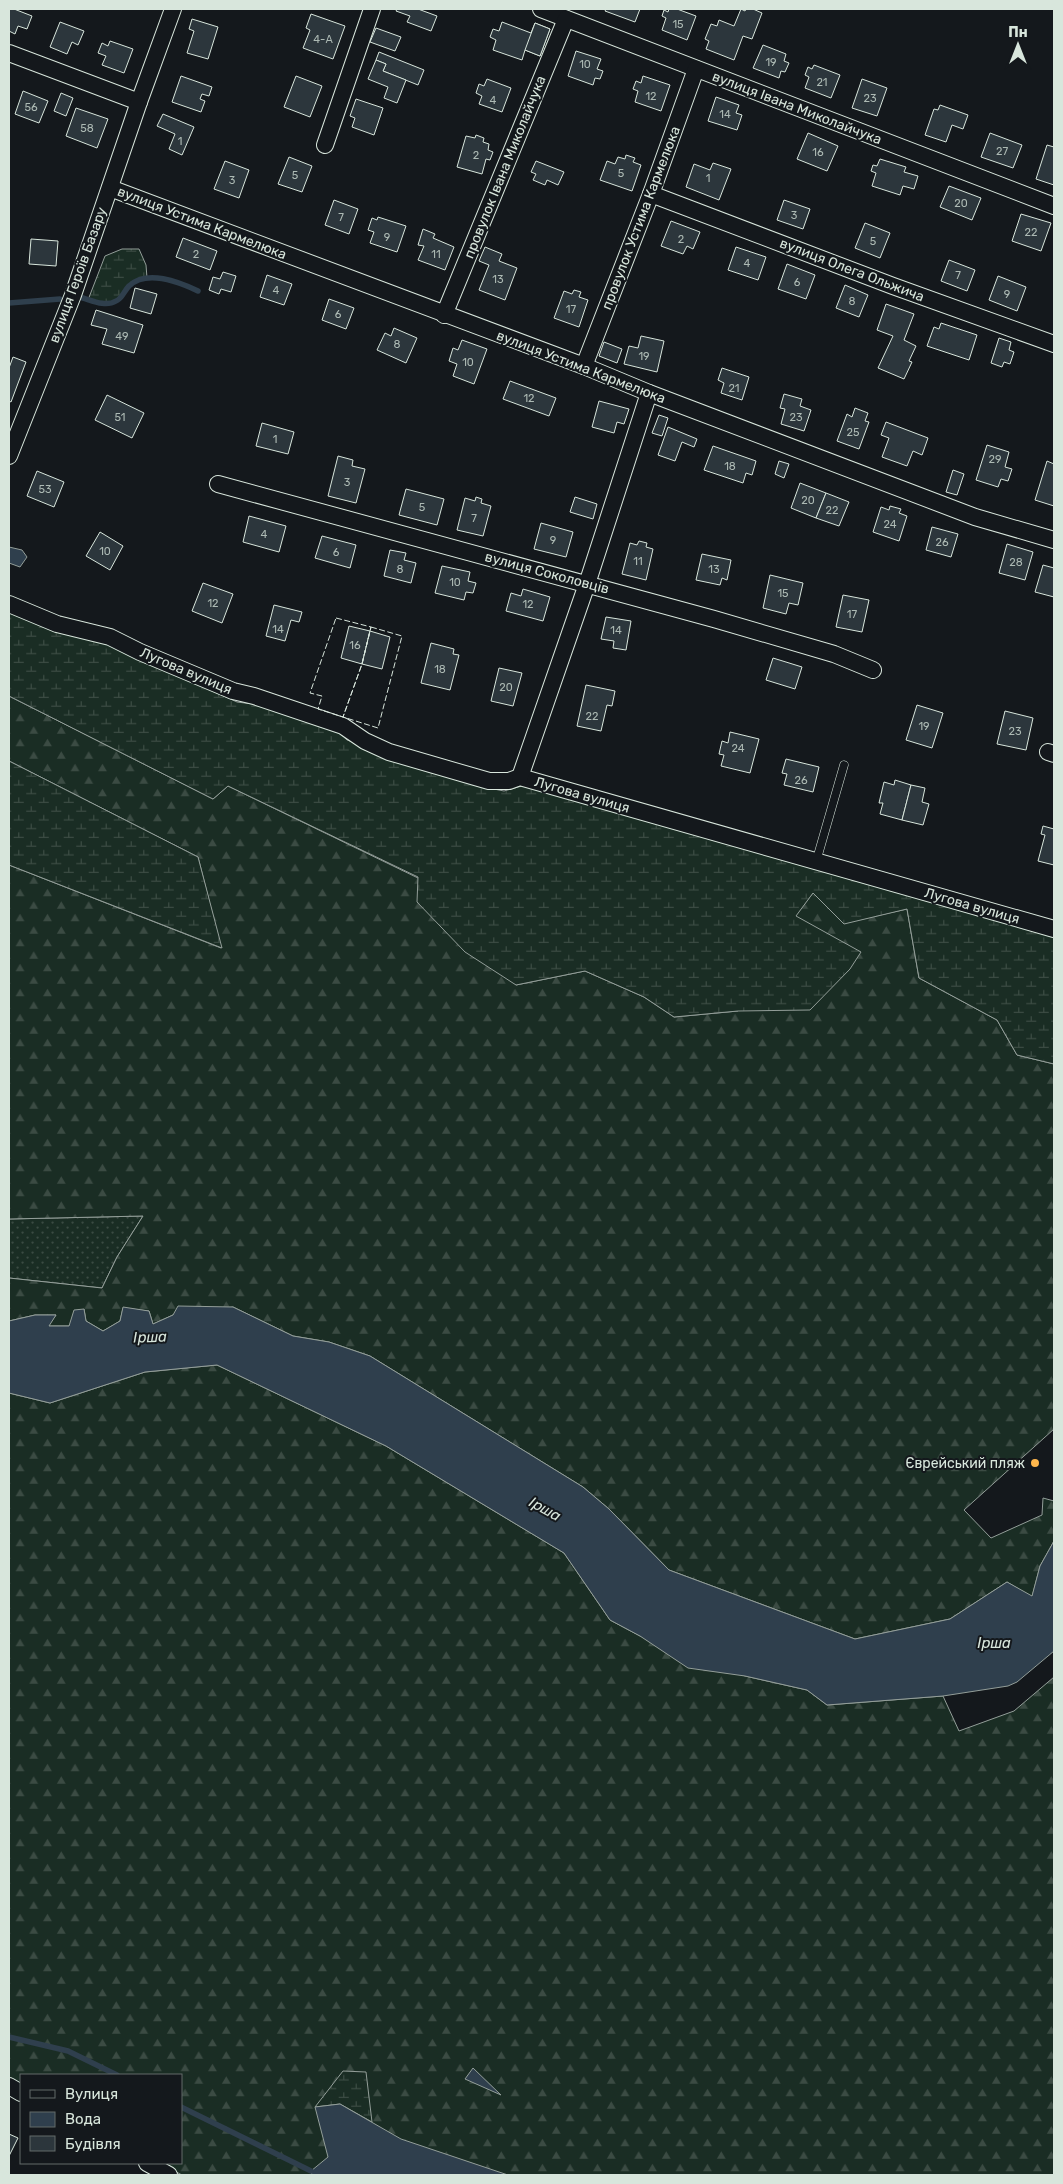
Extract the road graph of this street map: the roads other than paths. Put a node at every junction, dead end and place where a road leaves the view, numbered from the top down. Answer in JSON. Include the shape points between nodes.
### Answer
{"nodes":[{"id":1,"x":173,"y":9,"type":"edge"},
{"id":2,"x":372,"y":9,"type":"edge"},
{"id":3,"x":541,"y":9,"type":"edge"},
{"id":4,"x":566,"y":18,"type":"junction"},
{"id":5,"x":9,"y":53,"type":"edge"},
{"id":6,"x":696,"y":69,"type":"junction"},
{"id":7,"x":138,"y":102,"type":"junction"},
{"id":8,"x":325,"y":145,"type":"dead end"},
{"id":9,"x":110,"y":188,"type":"junction"},
{"id":10,"x":652,"y":194,"type":"junction"},
{"id":11,"x":1054,"y":206,"type":"edge"},
{"id":12,"x":444,"y":315,"type":"junction"},
{"id":13,"x":1054,"y":344,"type":"edge"},
{"id":14,"x":584,"y":366,"type":"junction"},
{"id":15,"x":649,"y":393,"type":"junction"},
{"id":16,"x":9,"y":456,"type":"edge"},
{"id":17,"x":218,"y":484,"type":"dead end"},
{"id":18,"x":1054,"y":540,"type":"edge"},
{"id":19,"x":587,"y":584,"type":"junction"},
{"id":20,"x":9,"y":604,"type":"edge"},
{"id":21,"x":873,"y":670,"type":"dead end"},
{"id":22,"x":844,"y":765,"type":"dead end"},
{"id":23,"x":520,"y":777,"type":"junction"},
{"id":24,"x":816,"y":862,"type":"junction"},
{"id":25,"x":1054,"y":929,"type":"edge"},
{"id":26,"x":9,"y":2086,"type":"edge"},
{"id":27,"x":20,"y":2092,"type":"edge"},
{"id":28,"x":149,"y":2164,"type":"edge"},
{"id":29,"x":169,"y":2175,"type":"edge"}],
"edges":[{"from":1,"to":7,"type":"street","name":"вулиця Героїв Базару"},
{"from":2,"to":8,"type":"street"},
{"from":3,"to":4,"type":"street","name":"вулиця Івана Миколайчука"},
{"from":4,"to":6,"type":"street","name":"вулиця Івана Миколайчука"},
{"from":4,"to":12,"type":"street","name":"провулок Івана Миколайчука"},
{"from":5,"to":7,"type":"street"},
{"from":6,"to":10,"type":"street","name":"провулок Устима Кармелюка"},
{"from":6,"to":11,"type":"street","name":"вулиця Івана Миколайчука"},
{"from":7,"to":9,"type":"street","name":"вулиця Героїв Базару"},
{"from":9,"to":12,"type":"street","name":"вулиця Устима Кармелюка"},
{"from":9,"to":16,"type":"street","name":"вулиця Героїв Базару","via":[[74,295]]},
{"from":10,"to":13,"type":"street","name":"вулиця Олега Ольжича"},
{"from":10,"to":14,"type":"street","name":"провулок Устима Кармелюка"},
{"from":12,"to":14,"type":"street","name":"вулиця Устима Кармелюка"},
{"from":14,"to":15,"type":"street","name":"вулиця Устима Кармелюка"},
{"from":15,"to":18,"type":"street","name":"вулиця Устима Кармелюка","via":[[975,517]]},
{"from":15,"to":19,"type":"street"},
{"from":17,"to":19,"type":"street","name":"вулиця Соколовців"},
{"from":19,"to":21,"type":"street","name":"вулиця Соколовців","via":[[834,654]]},
{"from":19,"to":23,"type":"street"},
{"from":20,"to":23,"type":"street","name":"Лугова вулиця","via":[[57,624],[110,636],[233,691],[343,726],[390,752],[489,781],[509,781]]},
{"from":22,"to":24,"type":"lane"},
{"from":23,"to":24,"type":"street","name":"Лугова вулиця"},
{"from":24,"to":25,"type":"street","name":"Лугова вулиця"},
{"from":26,"to":27,"type":"street"},
{"from":28,"to":29,"type":"street"}]}
